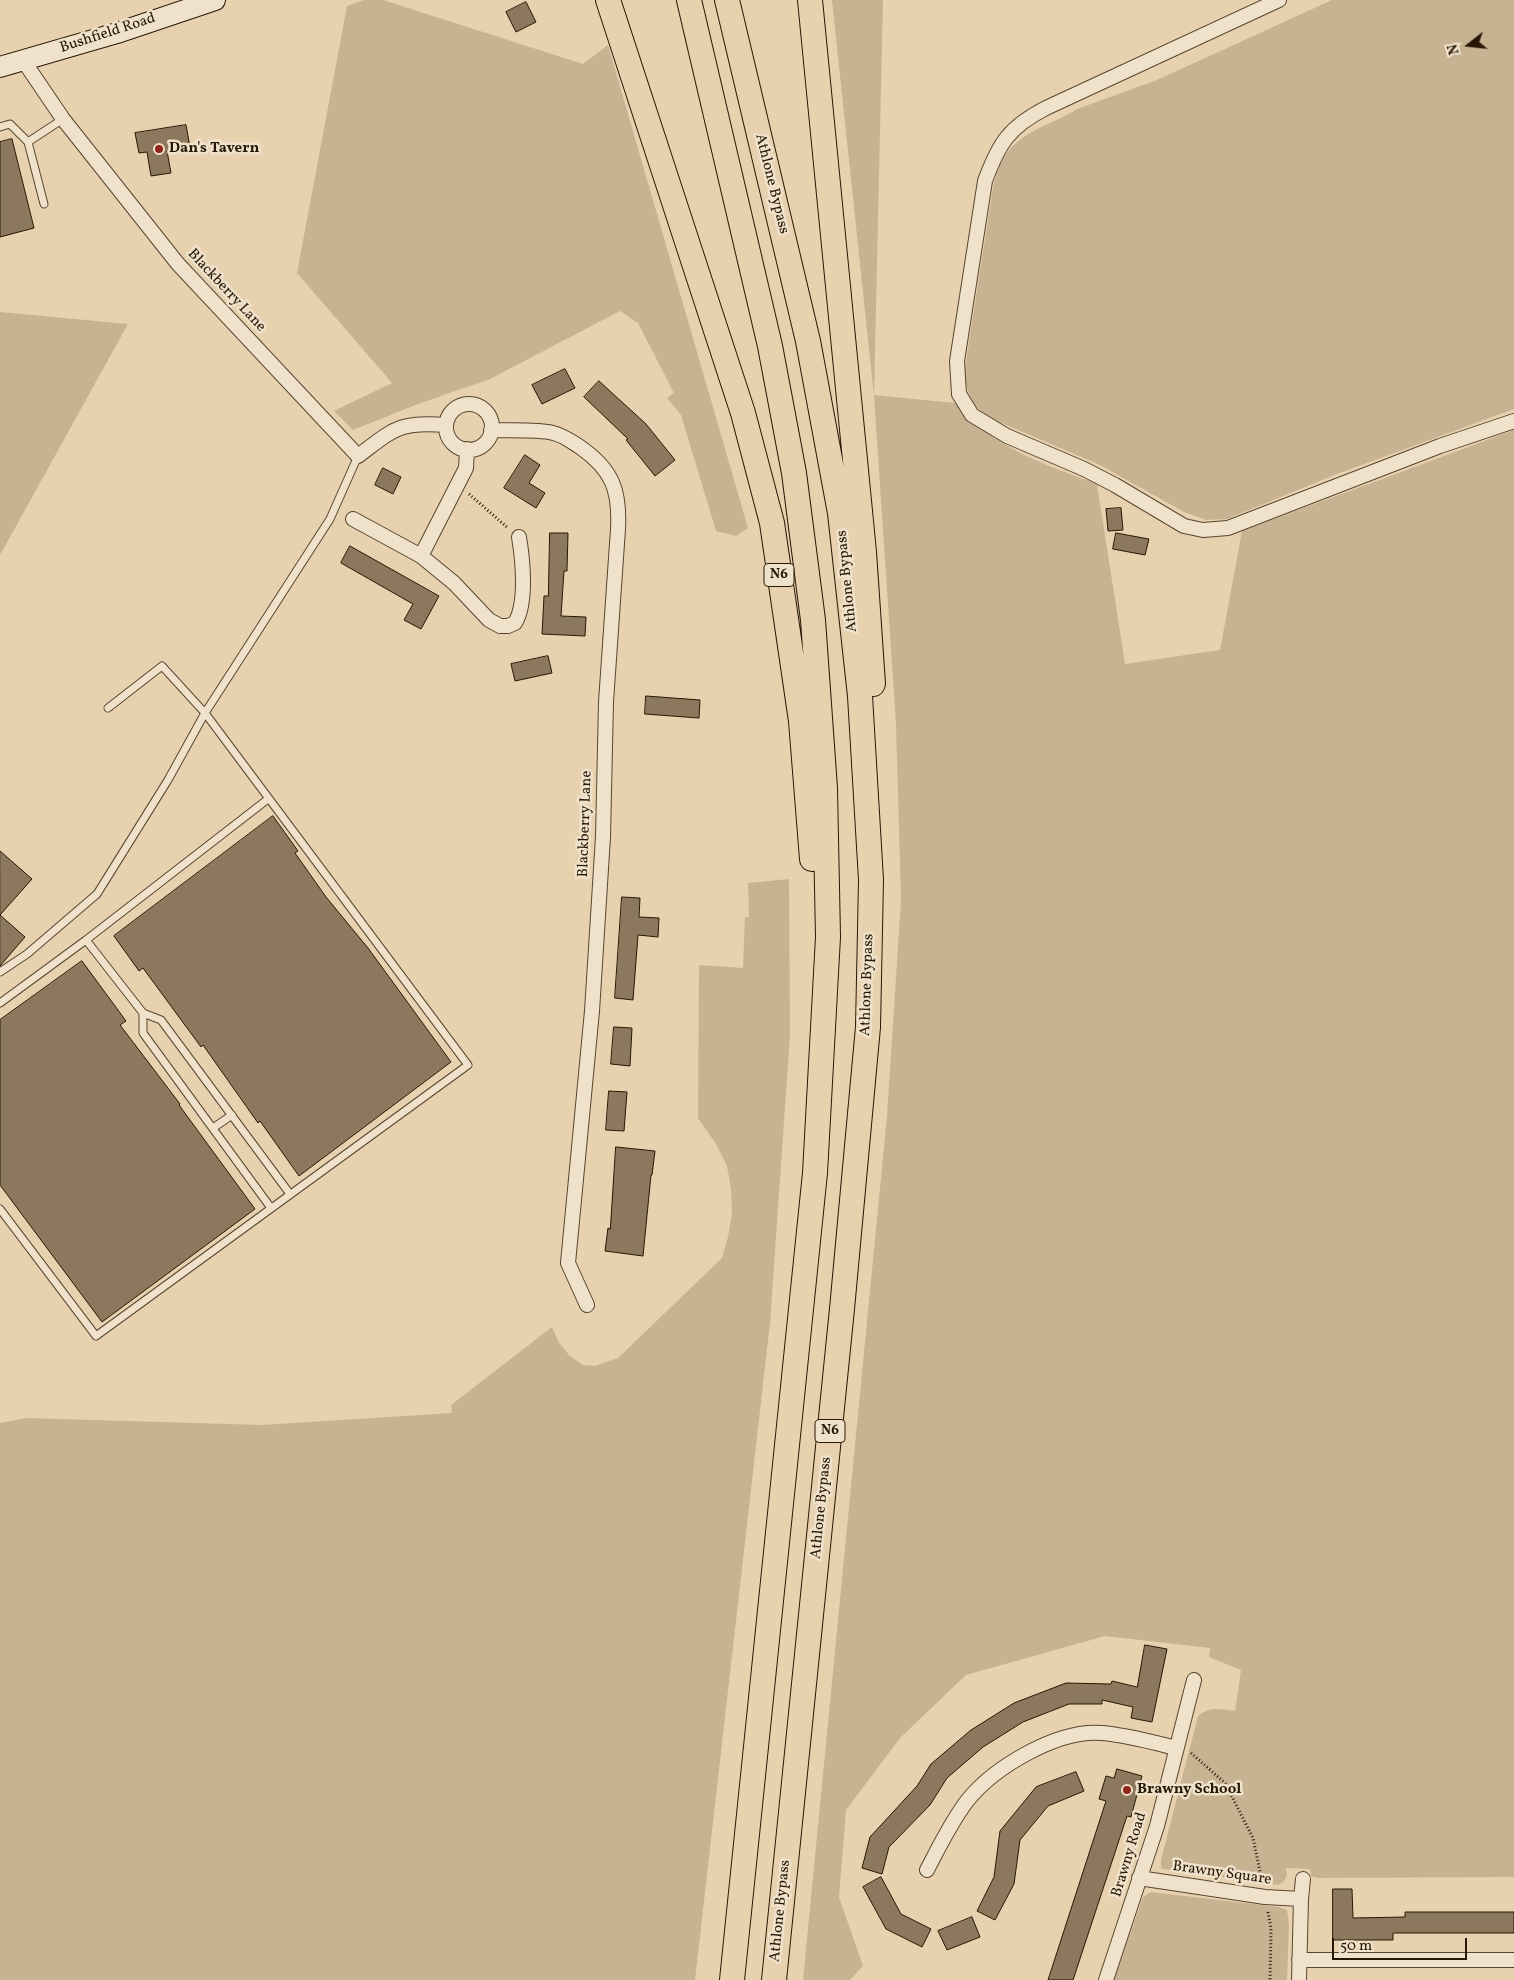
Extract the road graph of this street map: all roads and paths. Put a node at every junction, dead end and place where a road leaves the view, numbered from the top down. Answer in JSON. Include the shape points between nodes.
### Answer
{"nodes":[{"id":1,"x":215,"y":0,"type":"edge"},
{"id":2,"x":608,"y":0,"type":"edge"},
{"id":3,"x":689,"y":0,"type":"edge"},
{"id":4,"x":726,"y":0,"type":"edge"},
{"id":5,"x":810,"y":0,"type":"edge"},
{"id":6,"x":1279,"y":0,"type":"edge"},
{"id":7,"x":23,"y":60,"type":"junction"},
{"id":8,"x":0,"y":68,"type":"edge"},
{"id":9,"x":63,"y":119,"type":"junction"},
{"id":10,"x":0,"y":127,"type":"edge"},
{"id":11,"x":28,"y":142,"type":"junction"},
{"id":12,"x":44,"y":204,"type":"dead end"},
{"id":13,"x":1514,"y":421,"type":"edge"},
{"id":14,"x":446,"y":425,"type":"junction"},
{"id":15,"x":492,"y":430,"type":"junction"},
{"id":16,"x":467,"y":450,"type":"junction"},
{"id":17,"x":358,"y":456,"type":"junction"},
{"id":18,"x":458,"y":484,"type":"junction"},
{"id":19,"x":353,"y":519,"type":"dead end"},
{"id":20,"x":519,"y":538,"type":"joint"},
{"id":21,"x":421,"y":556,"type":"junction"},
{"id":22,"x":108,"y":708,"type":"dead end"},
{"id":23,"x":205,"y":713,"type":"junction"},
{"id":24,"x":268,"y":799,"type":"junction"},
{"id":25,"x":871,"y":880,"type":"junction"},
{"id":26,"x":86,"y":940,"type":"junction"},
{"id":27,"x":0,"y":972,"type":"edge"},
{"id":28,"x":0,"y":1003,"type":"edge"},
{"id":29,"x":143,"y":1013,"type":"junction"},
{"id":30,"x":232,"y":1115,"type":"junction"},
{"id":31,"x":213,"y":1128,"type":"junction"},
{"id":32,"x":815,"y":1173,"type":"junction"},
{"id":33,"x":290,"y":1194,"type":"junction"},
{"id":34,"x":271,"y":1208,"type":"junction"},
{"id":35,"x":0,"y":1209,"type":"edge"},
{"id":36,"x":587,"y":1304,"type":"dead end"},
{"id":37,"x":1194,"y":1680,"type":"dead end"},
{"id":38,"x":1176,"y":1748,"type":"junction"},
{"id":39,"x":927,"y":1870,"type":"dead end"},
{"id":40,"x":1139,"y":1878,"type":"junction"},
{"id":41,"x":1303,"y":1878,"type":"dead end"},
{"id":42,"x":1265,"y":1896,"type":"junction"},
{"id":43,"x":1301,"y":1900,"type":"junction"},
{"id":44,"x":1299,"y":1960,"type":"junction"},
{"id":45,"x":1514,"y":1960,"type":"edge"},
{"id":46,"x":732,"y":1980,"type":"edge"},
{"id":47,"x":774,"y":1980,"type":"edge"},
{"id":48,"x":1106,"y":1980,"type":"edge"},
{"id":49,"x":1270,"y":1980,"type":"edge"},
{"id":50,"x":1299,"y":1980,"type":"edge"}],
"edges":[{"from":1,"to":7,"type":"main road","name":"Bushfield Road"},
{"from":2,"to":32,"type":"highway","number":"N6","via":[[743,413],[772,523],[801,721],[813,873]]},
{"from":3,"to":32,"type":"highway","number":"N6","via":[[770,346],[794,473],[813,620],[825,788],[828,937]]},
{"from":4,"to":25,"type":"highway","name":"Athlone Bypass","number":"N6","via":[[808,341],[840,514],[860,696]]},
{"from":5,"to":25,"type":"highway","number":"N6","via":[[872,643],[878,794]]},
{"from":6,"to":13,"type":"street","via":[[1046,108],[1004,139],[985,181],[957,361],[959,394],[972,415],[1007,436],[1107,481],[1184,526],[1203,530],[1228,528],[1440,446]]},
{"from":7,"to":8,"type":"main road","name":"Bushfield Road"},
{"from":7,"to":9,"type":"street","name":"Blackberry Lane"},
{"from":9,"to":11,"type":"lane"},
{"from":9,"to":17,"type":"street","name":"Blackberry Lane","via":[[178,264]]},
{"from":10,"to":11,"type":"lane","via":[[10,124]]},
{"from":11,"to":12,"type":"lane"},
{"from":14,"to":15,"type":"street","via":[[452,412],[471,404],[489,416]]},
{"from":14,"to":16,"type":"street","via":[[454,444]]},
{"from":14,"to":17,"type":"street","via":[[408,424],[391,431]]},
{"from":15,"to":16,"type":"street","via":[[481,446]]},
{"from":15,"to":36,"type":"street","name":"Blackberry Lane","via":[[561,435],[591,455],[608,473],[618,503],[592,1012],[568,1263]]},
{"from":16,"to":18,"type":"street","via":[[466,468]]},
{"from":17,"to":23,"type":"lane","via":[[330,519]]},
{"from":18,"to":20,"type":"path"},
{"from":18,"to":21,"type":"street"},
{"from":19,"to":21,"type":"street"},
{"from":20,"to":21,"type":"street","via":[[523,560],[520,609],[515,623],[508,626],[489,620],[454,583]]},
{"from":22,"to":23,"type":"lane","via":[[162,666]]},
{"from":23,"to":24,"type":"lane"},
{"from":23,"to":27,"type":"lane","via":[[168,780],[97,894],[27,954]]},
{"from":24,"to":26,"type":"lane"},
{"from":24,"to":33,"type":"lane","via":[[468,1064]]},
{"from":25,"to":47,"type":"highway","name":"Athlone Bypass","number":"N6","via":[[868,1027]]},
{"from":26,"to":28,"type":"lane"},
{"from":26,"to":29,"type":"lane"},
{"from":29,"to":30,"type":"lane","via":[[161,1020]]},
{"from":29,"to":31,"type":"lane","via":[[143,1033]]},
{"from":30,"to":31,"type":"lane"},
{"from":30,"to":33,"type":"lane"},
{"from":31,"to":34,"type":"lane"},
{"from":32,"to":46,"type":"highway","number":"N6"},
{"from":33,"to":34,"type":"lane"},
{"from":34,"to":35,"type":"lane","via":[[96,1336]]},
{"from":37,"to":38,"type":"street","name":"Brawny Road"},
{"from":38,"to":39,"type":"street","via":[[1136,1738],[1092,1733],[1072,1736],[1029,1752],[988,1781],[966,1802]]},
{"from":38,"to":40,"type":"street","name":"Brawny Road","via":[[1157,1826]]},
{"from":38,"to":42,"type":"path","via":[[1193,1754],[1225,1783],[1253,1838]]},
{"from":40,"to":42,"type":"street","name":"Brawny Square"},
{"from":40,"to":48,"type":"street","name":"Brawny Road"},
{"from":41,"to":43,"type":"street"},
{"from":42,"to":43,"type":"street","name":"Brawny Square"},
{"from":42,"to":49,"type":"path","via":[[1271,1928]]},
{"from":43,"to":44,"type":"street"},
{"from":44,"to":45,"type":"street"},
{"from":44,"to":50,"type":"street"}]}
